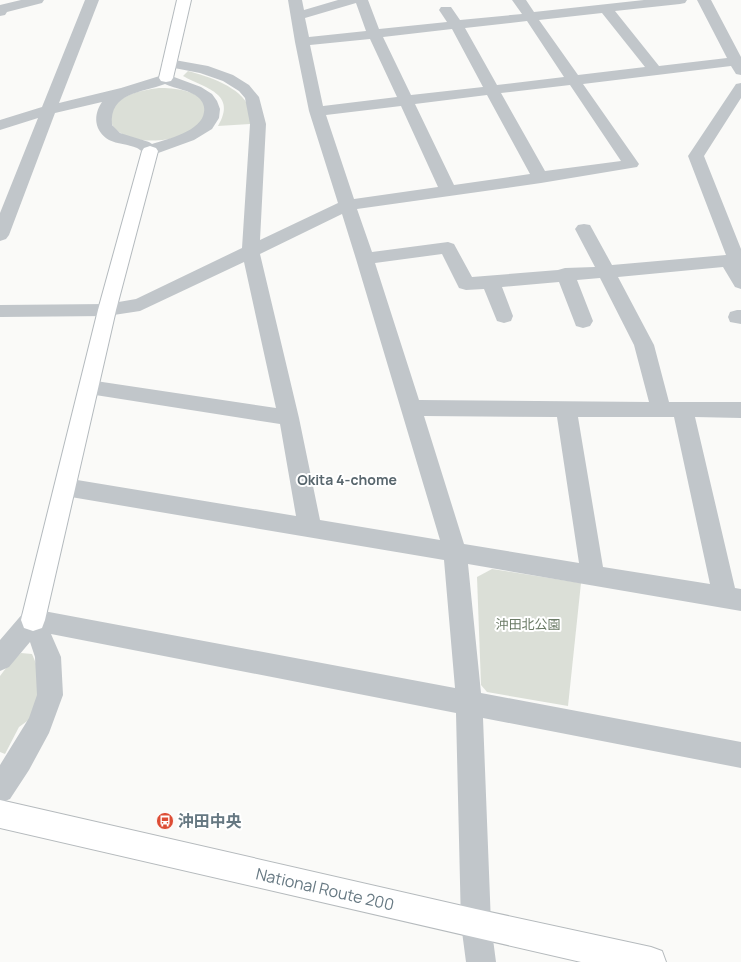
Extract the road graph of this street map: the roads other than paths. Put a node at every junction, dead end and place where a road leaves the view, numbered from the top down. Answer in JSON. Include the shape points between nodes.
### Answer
{"nodes":[{"id":1,"x":37,"y":0,"type":"edge"},
{"id":2,"x":92,"y":0,"type":"edge"},
{"id":3,"x":184,"y":0,"type":"edge"},
{"id":4,"x":352,"y":0,"type":"edge"},
{"id":5,"x":361,"y":0,"type":"edge"},
{"id":6,"x":519,"y":0,"type":"edge"},
{"id":7,"x":680,"y":0,"type":"edge"},
{"id":8,"x":704,"y":0,"type":"edge"},
{"id":9,"x":296,"y":8,"type":"edge"},
{"id":10,"x":606,"y":9,"type":"junction"},
{"id":11,"x":446,"y":10,"type":"dead end"},
{"id":12,"x":0,"y":12,"type":"edge"},
{"id":13,"x":530,"y":16,"type":"junction"},
{"id":14,"x":456,"y":25,"type":"junction"},
{"id":15,"x":374,"y":33,"type":"junction"},
{"id":16,"x":302,"y":42,"type":"junction"},
{"id":17,"x":738,"y":66,"type":"edge"},
{"id":18,"x":168,"y":70,"type":"junction"},
{"id":19,"x":655,"y":70,"type":"junction"},
{"id":20,"x":573,"y":80,"type":"junction"},
{"id":21,"x":741,"y":87,"type":"edge"},
{"id":22,"x":491,"y":90,"type":"junction"},
{"id":23,"x":126,"y":92,"type":"junction"},
{"id":24,"x":93,"y":98,"type":"junction"},
{"id":25,"x":406,"y":100,"type":"junction"},
{"id":26,"x":108,"y":106,"type":"junction"},
{"id":27,"x":49,"y":110,"type":"junction"},
{"id":28,"x":317,"y":111,"type":"junction"},
{"id":29,"x":0,"y":125,"type":"edge"},
{"id":30,"x":150,"y":151,"type":"junction"},
{"id":31,"x":541,"y":178,"type":"junction"},
{"id":32,"x":448,"y":190,"type":"junction"},
{"id":33,"x":347,"y":205,"type":"junction"},
{"id":34,"x":584,"y":229,"type":"dead end"},
{"id":35,"x":0,"y":235,"type":"edge"},
{"id":36,"x":251,"y":252,"type":"junction"},
{"id":37,"x":365,"y":258,"type":"junction"},
{"id":38,"x":735,"y":261,"type":"edge"},
{"id":39,"x":606,"y":271,"type":"junction"},
{"id":40,"x":565,"y":274,"type":"junction"},
{"id":41,"x":491,"y":282,"type":"junction"},
{"id":42,"x":741,"y":283,"type":"edge"},
{"id":43,"x":106,"y":310,"type":"junction"},
{"id":44,"x":0,"y":311,"type":"edge"},
{"id":45,"x":504,"y":316,"type":"dead end"},
{"id":46,"x":583,"y":321,"type":"dead end"},
{"id":47,"x":89,"y":387,"type":"junction"},
{"id":48,"x":412,"y":408,"type":"junction"},
{"id":49,"x":566,"y":409,"type":"junction"},
{"id":50,"x":661,"y":409,"type":"junction"},
{"id":51,"x":683,"y":410,"type":"junction"},
{"id":52,"x":741,"y":410,"type":"edge"},
{"id":53,"x":288,"y":418,"type":"junction"},
{"id":54,"x":65,"y":487,"type":"junction"},
{"id":55,"x":310,"y":528,"type":"junction"},
{"id":56,"x":455,"y":551,"type":"junction"},
{"id":57,"x":593,"y":575,"type":"junction"},
{"id":58,"x":733,"y":598,"type":"edge"},
{"id":59,"x":33,"y":620,"type":"junction"},
{"id":60,"x":0,"y":659,"type":"edge"},
{"id":61,"x":469,"y":703,"type":"junction"},
{"id":62,"x":741,"y":755,"type":"edge"},
{"id":63,"x":0,"y":789,"type":"edge"},
{"id":64,"x":0,"y":814,"type":"edge"},
{"id":65,"x":476,"y":924,"type":"junction"},
{"id":66,"x":481,"y":962,"type":"edge"},
{"id":67,"x":650,"y":962,"type":"edge"}],
"edges":[{"from":1,"to":12,"type":"street","via":[[2,9]]},
{"from":2,"to":27,"type":"street"},
{"from":3,"to":18,"type":"main road"},
{"from":4,"to":9,"type":"street"},
{"from":5,"to":15,"type":"street"},
{"from":6,"to":13,"type":"street"},
{"from":7,"to":10,"type":"street"},
{"from":8,"to":17,"type":"street"},
{"from":9,"to":16,"type":"street"},
{"from":10,"to":13,"type":"street"},
{"from":10,"to":19,"type":"street"},
{"from":11,"to":14,"type":"street"},
{"from":13,"to":14,"type":"street"},
{"from":13,"to":20,"type":"street"},
{"from":14,"to":15,"type":"street"},
{"from":14,"to":22,"type":"street"},
{"from":15,"to":16,"type":"street"},
{"from":15,"to":25,"type":"street"},
{"from":16,"to":28,"type":"street"},
{"from":17,"to":19,"type":"street"},
{"from":18,"to":23,"type":"street","via":[[158,82]]},
{"from":18,"to":30,"type":"street","via":[[174,83],[200,93],[211,102],[213,114],[206,125],[192,136]]},
{"from":18,"to":36,"type":"street","via":[[203,69],[228,78],[244,88],[252,97],[258,124]]},
{"from":19,"to":20,"type":"street"},
{"from":20,"to":22,"type":"street"},
{"from":20,"to":31,"type":"street","via":[[631,164]]},
{"from":21,"to":38,"type":"street","via":[[696,156]]},
{"from":22,"to":25,"type":"street"},
{"from":22,"to":31,"type":"street"},
{"from":23,"to":24,"type":"street"},
{"from":23,"to":26,"type":"street","via":[[111,101]]},
{"from":24,"to":26,"type":"street"},
{"from":24,"to":27,"type":"street"},
{"from":25,"to":28,"type":"street"},
{"from":25,"to":32,"type":"street"},
{"from":26,"to":30,"type":"street","via":[[104,113],[104,126],[114,136],[143,145]]},
{"from":27,"to":29,"type":"street"},
{"from":27,"to":35,"type":"street"},
{"from":28,"to":33,"type":"street"},
{"from":30,"to":43,"type":"main road"},
{"from":31,"to":32,"type":"street"},
{"from":32,"to":33,"type":"street"},
{"from":33,"to":36,"type":"street"},
{"from":33,"to":37,"type":"street"},
{"from":34,"to":39,"type":"street"},
{"from":36,"to":43,"type":"street","via":[[140,305]]},
{"from":36,"to":53,"type":"street"},
{"from":37,"to":41,"type":"street","via":[[448,248],[466,284]]},
{"from":37,"to":48,"type":"street"},
{"from":38,"to":39,"type":"street"},
{"from":38,"to":42,"type":"street"},
{"from":39,"to":40,"type":"street"},
{"from":39,"to":50,"type":"street","via":[[644,345]]},
{"from":40,"to":41,"type":"street"},
{"from":40,"to":46,"type":"street"},
{"from":41,"to":45,"type":"street"},
{"from":43,"to":44,"type":"street"},
{"from":43,"to":47,"type":"main road"},
{"from":47,"to":53,"type":"street"},
{"from":47,"to":54,"type":"main road"},
{"from":48,"to":49,"type":"street"},
{"from":48,"to":56,"type":"street"},
{"from":49,"to":50,"type":"street"},
{"from":49,"to":57,"type":"street"},
{"from":50,"to":51,"type":"street"},
{"from":51,"to":52,"type":"street"},
{"from":51,"to":58,"type":"street"},
{"from":53,"to":55,"type":"street"},
{"from":54,"to":55,"type":"street"},
{"from":54,"to":59,"type":"main road"},
{"from":55,"to":56,"type":"street"},
{"from":56,"to":57,"type":"street"},
{"from":56,"to":61,"type":"street"},
{"from":57,"to":58,"type":"street"},
{"from":59,"to":60,"type":"street"},
{"from":59,"to":61,"type":"street"},
{"from":59,"to":63,"type":"street","via":[[48,657],[50,695],[40,724]]},
{"from":61,"to":62,"type":"street"},
{"from":61,"to":65,"type":"street"},
{"from":64,"to":65,"type":"main road","name":"National Route 200"},
{"from":65,"to":66,"type":"street"},
{"from":65,"to":67,"type":"main road","name":"National Route 200"}]}
